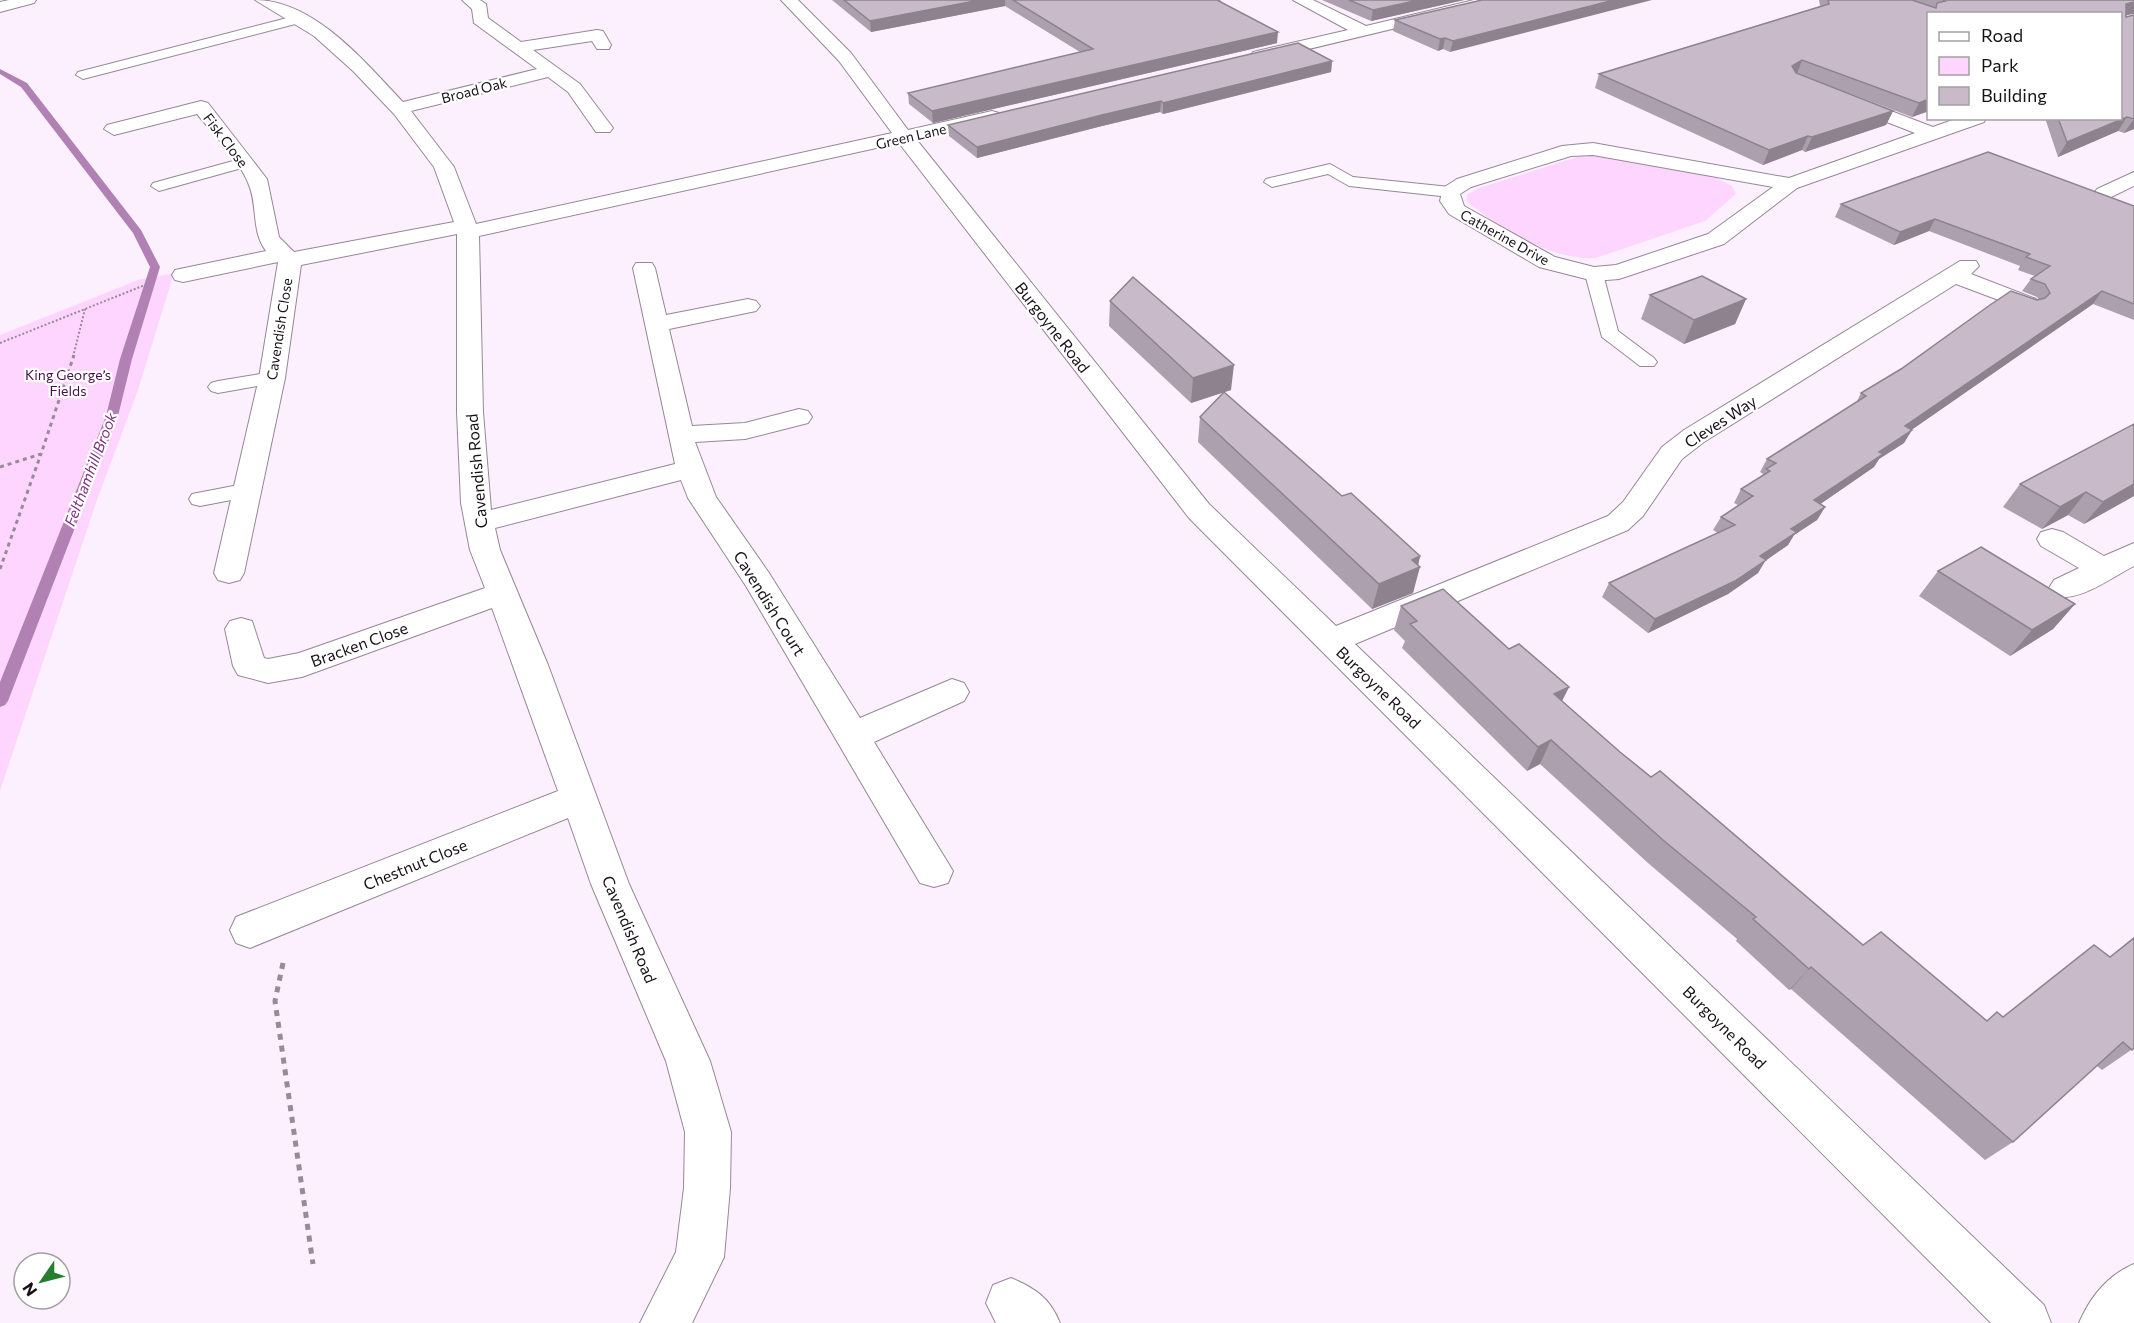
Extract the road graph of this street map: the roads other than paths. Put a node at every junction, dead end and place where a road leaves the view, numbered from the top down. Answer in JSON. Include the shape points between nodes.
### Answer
{"nodes":[{"id":1,"x":28,"y":0,"type":"edge"},
{"id":2,"x":263,"y":0,"type":"edge"},
{"id":3,"x":470,"y":0,"type":"edge"},
{"id":4,"x":789,"y":0,"type":"edge"},
{"id":5,"x":1301,"y":0,"type":"edge"},
{"id":6,"x":1494,"y":0,"type":"edge"},
{"id":7,"x":0,"y":7,"type":"edge"},
{"id":8,"x":299,"y":19,"type":"junction"},
{"id":9,"x":1364,"y":31,"type":"junction"},
{"id":10,"x":603,"y":45,"type":"dead end"},
{"id":11,"x":519,"y":47,"type":"junction"},
{"id":12,"x":1238,"y":60,"type":"edge"},
{"id":13,"x":552,"y":70,"type":"junction"},
{"id":14,"x":83,"y":75,"type":"dead end"},
{"id":15,"x":1829,"y":93,"type":"edge"},
{"id":16,"x":397,"y":109,"type":"junction"},
{"id":17,"x":1008,"y":114,"type":"edge"},
{"id":18,"x":1972,"y":120,"type":"edge"},
{"id":19,"x":603,"y":128,"type":"dead end"},
{"id":20,"x":114,"y":129,"type":"dead end"},
{"id":21,"x":1933,"y":134,"type":"junction"},
{"id":22,"x":904,"y":138,"type":"junction"},
{"id":23,"x":244,"y":163,"type":"junction"},
{"id":24,"x":1272,"y":182,"type":"dead end"},
{"id":25,"x":1790,"y":183,"type":"junction"},
{"id":26,"x":2130,"y":183,"type":"edge"},
{"id":27,"x":159,"y":186,"type":"dead end"},
{"id":28,"x":1450,"y":192,"type":"junction"},
{"id":29,"x":2104,"y":193,"type":"edge"},
{"id":30,"x":467,"y":229,"type":"junction"},
{"id":31,"x":285,"y":258,"type":"junction"},
{"id":32,"x":644,"y":268,"type":"dead end"},
{"id":33,"x":1594,"y":274,"type":"junction"},
{"id":34,"x":183,"y":275,"type":"dead end"},
{"id":35,"x":2028,"y":304,"type":"edge"},
{"id":36,"x":748,"y":306,"type":"dead end"},
{"id":37,"x":656,"y":324,"type":"junction"},
{"id":38,"x":1647,"y":362,"type":"dead end"},
{"id":39,"x":272,"y":378,"type":"junction"},
{"id":40,"x":218,"y":387,"type":"dead end"},
{"id":41,"x":799,"y":417,"type":"dead end"},
{"id":42,"x":681,"y":436,"type":"junction"},
{"id":43,"x":690,"y":469,"type":"junction"},
{"id":44,"x":249,"y":490,"type":"junction"},
{"id":45,"x":200,"y":499,"type":"dead end"},
{"id":46,"x":479,"y":523,"type":"junction"},
{"id":47,"x":2052,"y":539,"type":"dead end"},
{"id":48,"x":2134,"y":553,"type":"edge"},
{"id":49,"x":2103,"y":569,"type":"junction"},
{"id":50,"x":229,"y":573,"type":"dead end"},
{"id":51,"x":2065,"y":588,"type":"dead end"},
{"id":52,"x":502,"y":592,"type":"junction"},
{"id":53,"x":241,"y":629,"type":"dead end"},
{"id":54,"x":1332,"y":641,"type":"junction"},
{"id":55,"x":952,"y":692,"type":"dead end"},
{"id":56,"x":852,"y":736,"type":"junction"},
{"id":57,"x":579,"y":798,"type":"junction"},
{"id":58,"x":934,"y":871,"type":"dead end"},
{"id":59,"x":250,"y":930,"type":"dead end"},
{"id":60,"x":2134,"y":1289,"type":"edge"},
{"id":61,"x":665,"y":1323,"type":"edge"},
{"id":62,"x":2026,"y":1323,"type":"edge"},
{"id":63,"x":2104,"y":1323,"type":"edge"}],
"edges":[{"from":1,"to":7,"type":"street"},
{"from":2,"to":8,"type":"street","name":"Cavendish Road"},
{"from":3,"to":11,"type":"street","via":[[480,7],[480,20]]},
{"from":4,"to":22,"type":"street","name":"Burgoyne Road","via":[[839,50]]},
{"from":5,"to":9,"type":"street"},
{"from":6,"to":9,"type":"street"},
{"from":8,"to":14,"type":"lane"},
{"from":8,"to":16,"type":"street","name":"Cavendish Road","via":[[346,54]]},
{"from":9,"to":12,"type":"street"},
{"from":10,"to":11,"type":"street","via":[[597,35]]},
{"from":11,"to":13,"type":"street"},
{"from":13,"to":16,"type":"street","name":"Broad Oak"},
{"from":13,"to":19,"type":"street","via":[[574,88]]},
{"from":15,"to":21,"type":"street"},
{"from":16,"to":30,"type":"street","name":"Cavendish Road","via":[[443,166],[462,206]]},
{"from":17,"to":22,"type":"street","name":"Green Lane"},
{"from":18,"to":21,"type":"street","name":"Catherine Drive"},
{"from":20,"to":23,"type":"street","name":"Fisk Close","via":[[201,106]]},
{"from":21,"to":25,"type":"street","name":"Catherine Drive"},
{"from":22,"to":30,"type":"street","name":"Green Lane"},
{"from":22,"to":54,"type":"street","name":"Burgoyne Road","via":[[1199,511]]},
{"from":23,"to":27,"type":"lane"},
{"from":23,"to":31,"type":"street","name":"Fisk Close","via":[[259,184],[267,238]]},
{"from":24,"to":28,"type":"lane","via":[[1330,169],[1349,181]]},
{"from":25,"to":28,"type":"street","name":"Catherine Drive","via":[[1593,149],[1569,150],[1464,183]]},
{"from":25,"to":33,"type":"street","name":"Catherine Drive","via":[[1716,239],[1619,272]]},
{"from":26,"to":29,"type":"street"},
{"from":28,"to":33,"type":"street","name":"Catherine Drive","via":[[1456,210],[1547,262]]},
{"from":30,"to":31,"type":"street","name":"Cavendish Close"},
{"from":30,"to":46,"type":"street","name":"Cavendish Road","via":[[470,412]]},
{"from":31,"to":34,"type":"street"},
{"from":31,"to":39,"type":"street","name":"Cavendish Close"},
{"from":32,"to":37,"type":"street","name":"Cavendish Court"},
{"from":33,"to":38,"type":"lane","via":[[1609,333]]},
{"from":35,"to":54,"type":"street","name":"Cleves Way","via":[[1961,270],[1694,436],[1672,453],[1633,509],[1618,523]]},
{"from":36,"to":37,"type":"street"},
{"from":37,"to":42,"type":"street","name":"Cavendish Court"},
{"from":39,"to":40,"type":"lane"},
{"from":39,"to":44,"type":"street","name":"Cavendish Close"},
{"from":41,"to":42,"type":"street","via":[[746,431]]},
{"from":42,"to":43,"type":"street","name":"Cavendish Court"},
{"from":43,"to":46,"type":"street"},
{"from":43,"to":56,"type":"street","name":"Cavendish Court","via":[[702,498],[758,580]]},
{"from":44,"to":45,"type":"lane"},
{"from":44,"to":50,"type":"street","name":"Cavendish Close"},
{"from":46,"to":52,"type":"street","name":"Cavendish Road"},
{"from":47,"to":49,"type":"street"},
{"from":48,"to":49,"type":"street"},
{"from":49,"to":51,"type":"street"},
{"from":52,"to":53,"type":"street","name":"Bracken Close","via":[[302,665],[268,672],[250,666]]},
{"from":52,"to":57,"type":"street","name":"Cavendish Road"},
{"from":54,"to":62,"type":"street","name":"Burgoyne Road"},
{"from":55,"to":56,"type":"street"},
{"from":56,"to":58,"type":"street","name":"Cavendish Court"},
{"from":57,"to":59,"type":"street","name":"Chestnut Close"},
{"from":57,"to":61,"type":"street","name":"Cavendish Road","via":[[610,884],[688,1061],[708,1132],[700,1257]]},
{"from":60,"to":63,"type":"street"}]}
